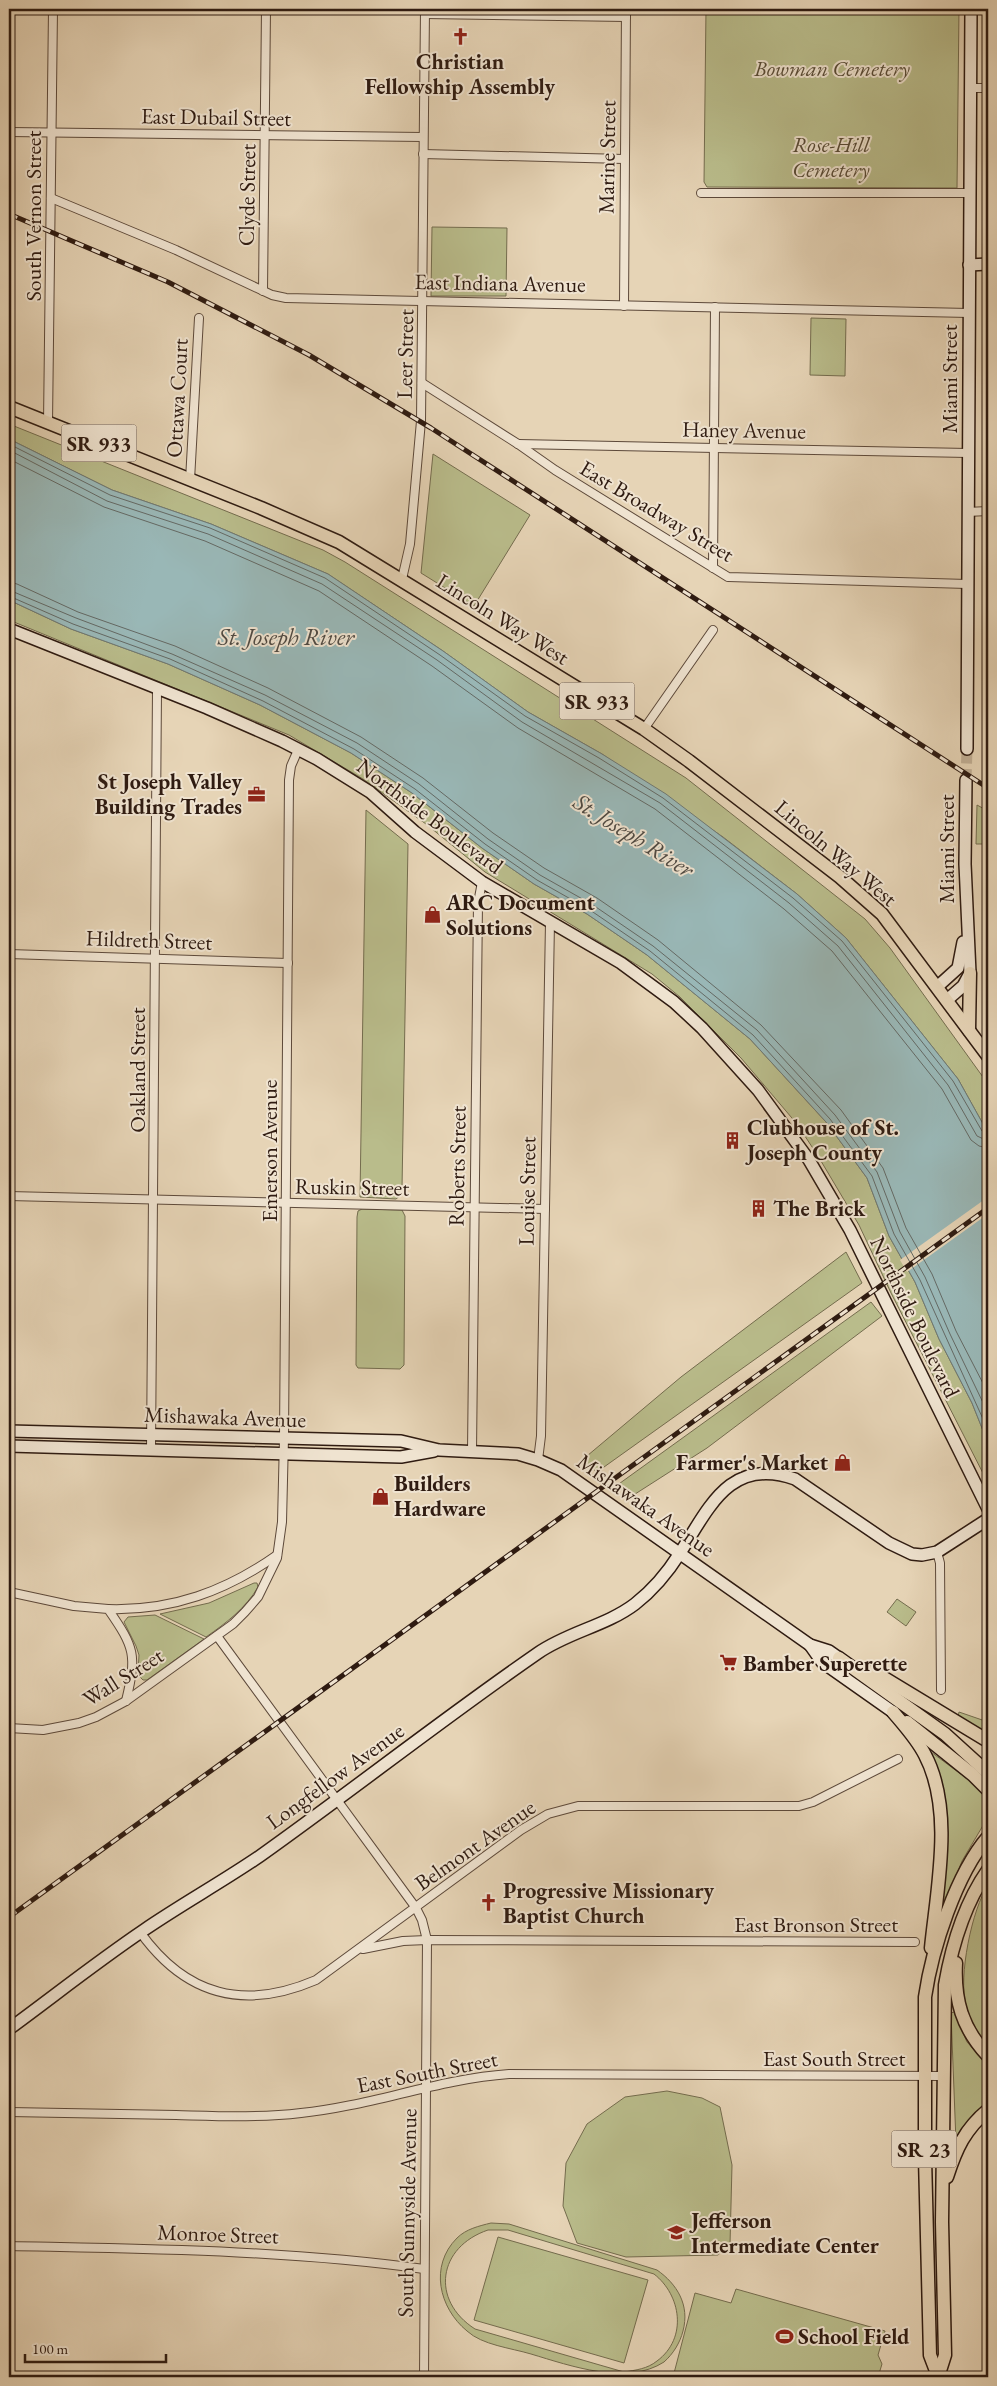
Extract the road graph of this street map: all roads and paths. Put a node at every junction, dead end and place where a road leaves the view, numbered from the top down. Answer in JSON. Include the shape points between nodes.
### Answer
{"nodes":[{"id":1,"x":9,"y":9,"type":"edge"},
{"id":2,"x":53,"y":9,"type":"edge"},
{"id":3,"x":266,"y":9,"type":"edge"},
{"id":4,"x":971,"y":9,"type":"edge"},
{"id":5,"x":425,"y":11,"type":"edge"},
{"id":6,"x":626,"y":13,"type":"edge"},
{"id":7,"x":970,"y":88,"type":"junction"},
{"id":8,"x":988,"y":88,"type":"edge"},
{"id":9,"x":9,"y":132,"type":"edge"},
{"id":10,"x":51,"y":132,"type":"junction"},
{"id":11,"x":265,"y":136,"type":"junction"},
{"id":12,"x":423,"y":138,"type":"junction"},
{"id":13,"x":423,"y":154,"type":"junction"},
{"id":14,"x":624,"y":159,"type":"junction"},
{"id":15,"x":701,"y":192,"type":"dead end"},
{"id":16,"x":969,"y":194,"type":"junction"},
{"id":17,"x":51,"y":198,"type":"junction"},
{"id":18,"x":969,"y":264,"type":"junction"},
{"id":19,"x":988,"y":264,"type":"edge"},
{"id":20,"x":263,"y":291,"type":"junction"},
{"id":21,"x":423,"y":301,"type":"junction"},
{"id":22,"x":624,"y":306,"type":"junction"},
{"id":23,"x":715,"y":307,"type":"junction"},
{"id":24,"x":969,"y":312,"type":"junction"},
{"id":25,"x":199,"y":318,"type":"dead end"},
{"id":26,"x":422,"y":383,"type":"junction"},
{"id":27,"x":9,"y":407,"type":"edge"},
{"id":28,"x":48,"y":423,"type":"junction"},
{"id":29,"x":518,"y":444,"type":"junction"},
{"id":30,"x":714,"y":447,"type":"junction"},
{"id":31,"x":968,"y":453,"type":"junction"},
{"id":32,"x":190,"y":480,"type":"junction"},
{"id":33,"x":967,"y":512,"type":"junction"},
{"id":34,"x":988,"y":512,"type":"edge"},
{"id":35,"x":713,"y":568,"type":"junction"},
{"id":36,"x":402,"y":579,"type":"junction"},
{"id":37,"x":968,"y":584,"type":"junction"},
{"id":38,"x":9,"y":629,"type":"edge"},
{"id":39,"x":713,"y":630,"type":"dead end"},
{"id":40,"x":158,"y":690,"type":"junction"},
{"id":41,"x":644,"y":730,"type":"junction"},
{"id":42,"x":967,"y":749,"type":"tunnel mouth"},
{"id":43,"x":298,"y":750,"type":"junction"},
{"id":44,"x":966,"y":780,"type":"tunnel mouth"},
{"id":45,"x":482,"y":882,"type":"junction"},
{"id":46,"x":966,"y":918,"type":"junction"},
{"id":47,"x":550,"y":922,"type":"junction"},
{"id":48,"x":9,"y":954,"type":"edge"},
{"id":49,"x":155,"y":958,"type":"junction"},
{"id":50,"x":288,"y":962,"type":"junction"},
{"id":51,"x":970,"y":973,"type":"junction"},
{"id":52,"x":937,"y":987,"type":"junction"},
{"id":53,"x":947,"y":1000,"type":"junction"},
{"id":54,"x":969,"y":1030,"type":"junction"},
{"id":55,"x":988,"y":1056,"type":"edge"},
{"id":56,"x":9,"y":1196,"type":"edge"},
{"id":57,"x":153,"y":1200,"type":"junction"},
{"id":58,"x":286,"y":1203,"type":"junction"},
{"id":59,"x":474,"y":1207,"type":"junction"},
{"id":60,"x":545,"y":1209,"type":"junction"},
{"id":61,"x":9,"y":1430,"type":"edge"},
{"id":62,"x":150,"y":1434,"type":"junction"},
{"id":63,"x":284,"y":1438,"type":"junction"},
{"id":64,"x":9,"y":1446,"type":"edge"},
{"id":65,"x":151,"y":1450,"type":"junction"},
{"id":66,"x":438,"y":1450,"type":"junction"},
{"id":67,"x":472,"y":1451,"type":"junction"},
{"id":68,"x":284,"y":1453,"type":"junction"},
{"id":69,"x":538,"y":1460,"type":"junction"},
{"id":70,"x":988,"y":1509,"type":"edge"},
{"id":71,"x":988,"y":1519,"type":"edge"},
{"id":72,"x":937,"y":1552,"type":"junction"},
{"id":73,"x":680,"y":1553,"type":"junction"},
{"id":74,"x":278,"y":1555,"type":"junction"},
{"id":75,"x":9,"y":1592,"type":"edge"},
{"id":76,"x":108,"y":1609,"type":"junction"},
{"id":77,"x":217,"y":1636,"type":"junction"},
{"id":78,"x":810,"y":1645,"type":"junction"},
{"id":79,"x":839,"y":1658,"type":"junction"},
{"id":80,"x":941,"y":1690,"type":"dead end"},
{"id":81,"x":126,"y":1701,"type":"junction"},
{"id":82,"x":893,"y":1712,"type":"junction"},
{"id":83,"x":9,"y":1728,"type":"edge"},
{"id":84,"x":988,"y":1741,"type":"edge"},
{"id":85,"x":898,"y":1759,"type":"dead end"},
{"id":86,"x":988,"y":1773,"type":"edge"},
{"id":87,"x":988,"y":1790,"type":"edge"},
{"id":88,"x":336,"y":1799,"type":"junction"},
{"id":89,"x":988,"y":1838,"type":"edge"},
{"id":90,"x":988,"y":1870,"type":"edge"},
{"id":91,"x":416,"y":1908,"type":"junction"},
{"id":92,"x":959,"y":1930,"type":"junction"},
{"id":93,"x":140,"y":1932,"type":"junction"},
{"id":94,"x":427,"y":1940,"type":"junction"},
{"id":95,"x":915,"y":1942,"type":"dead end"},
{"id":96,"x":358,"y":1950,"type":"junction"},
{"id":97,"x":929,"y":1973,"type":"junction"},
{"id":98,"x":9,"y":2029,"type":"edge"},
{"id":99,"x":988,"y":2056,"type":"edge"},
{"id":100,"x":924,"y":2076,"type":"junction"},
{"id":101,"x":943,"y":2076,"type":"junction"},
{"id":102,"x":426,"y":2086,"type":"junction"},
{"id":103,"x":988,"y":2110,"type":"edge"},
{"id":104,"x":9,"y":2112,"type":"edge"},
{"id":105,"x":942,"y":2192,"type":"junction"},
{"id":106,"x":9,"y":2246,"type":"edge"},
{"id":107,"x":424,"y":2269,"type":"junction"},
{"id":108,"x":424,"y":2377,"type":"edge"},
{"id":109,"x":938,"y":2377,"type":"edge"}],
"edges":[{"from":1,"to":2,"type":"street"},
{"from":2,"to":10,"type":"street","name":"South Vernon Street"},
{"from":3,"to":11,"type":"street","name":"Clyde Street"},
{"from":4,"to":7,"type":"street","name":"Miami Street"},
{"from":5,"to":6,"type":"street"},
{"from":5,"to":12,"type":"street","name":"Leer Street"},
{"from":6,"to":14,"type":"street","name":"Marine Street"},
{"from":7,"to":8,"type":"street"},
{"from":7,"to":16,"type":"street","name":"Miami Street"},
{"from":9,"to":10,"type":"street","name":"East Dubail Street"},
{"from":10,"to":11,"type":"street","name":"East Dubail Street"},
{"from":10,"to":17,"type":"street","name":"South Vernon Street"},
{"from":11,"to":12,"type":"street","name":"East Dubail Street"},
{"from":11,"to":20,"type":"street","name":"Clyde Street"},
{"from":12,"to":13,"type":"street","name":"Leer Street"},
{"from":13,"to":14,"type":"street"},
{"from":13,"to":21,"type":"street","name":"Leer Street"},
{"from":14,"to":22,"type":"street","name":"Marine Street"},
{"from":15,"to":16,"type":"street"},
{"from":16,"to":18,"type":"street","name":"Miami Street"},
{"from":17,"to":20,"type":"street","name":"East Indiana Avenue","via":[[176,250]]},
{"from":17,"to":28,"type":"street","name":"South Vernon Street"},
{"from":18,"to":19,"type":"street"},
{"from":18,"to":24,"type":"street","name":"Miami Street"},
{"from":20,"to":21,"type":"street","name":"East Indiana Avenue","via":[[286,298]]},
{"from":21,"to":22,"type":"street","name":"East Indiana Avenue"},
{"from":21,"to":26,"type":"street","name":"Leer Street"},
{"from":22,"to":23,"type":"street","name":"East Indiana Avenue"},
{"from":23,"to":24,"type":"street","name":"East Indiana Avenue"},
{"from":23,"to":30,"type":"street"},
{"from":24,"to":31,"type":"street","name":"Miami Street"},
{"from":25,"to":32,"type":"street","name":"Ottawa Court"},
{"from":26,"to":29,"type":"street","name":"East Broadway Street"},
{"from":26,"to":36,"type":"street","name":"Leer Street","via":[[410,544]]},
{"from":27,"to":28,"type":"main road","name":"Lincoln Way West","number":"SR 933"},
{"from":28,"to":32,"type":"main road","name":"Lincoln Way West","number":"SR 933"},
{"from":29,"to":30,"type":"street","name":"Haney Avenue"},
{"from":29,"to":35,"type":"street","name":"East Broadway Street","via":[[554,470]]},
{"from":30,"to":31,"type":"street","name":"Haney Avenue"},
{"from":30,"to":35,"type":"street"},
{"from":31,"to":33,"type":"street","name":"Miami Street"},
{"from":32,"to":36,"type":"main road","name":"Lincoln Way West","number":"SR 933","via":[[339,542]]},
{"from":33,"to":34,"type":"street"},
{"from":33,"to":37,"type":"street","name":"Miami Street"},
{"from":35,"to":37,"type":"street","name":"East Broadway Street","via":[[728,577]]},
{"from":36,"to":41,"type":"main road","name":"Lincoln Way West","number":"SR 933"},
{"from":37,"to":42,"type":"street","name":"Miami Street"},
{"from":38,"to":40,"type":"street","name":"Northside Boulevard"},
{"from":39,"to":41,"type":"street"},
{"from":40,"to":43,"type":"street","name":"Northside Boulevard","via":[[207,708]]},
{"from":40,"to":49,"type":"street","name":"Oakland Street"},
{"from":41,"to":52,"type":"main road","name":"Lincoln Way West","number":"SR 933","via":[[864,896],[894,928]]},
{"from":43,"to":45,"type":"street","name":"Northside Boulevard","via":[[358,783]]},
{"from":43,"to":50,"type":"street","name":"Emerson Avenue","via":[[291,766],[290,780]]},
{"from":44,"to":46,"type":"street","name":"Miami Street"},
{"from":45,"to":47,"type":"street","name":"Northside Boulevard"},
{"from":45,"to":59,"type":"street","name":"Roberts Street","via":[[478,903]]},
{"from":46,"to":51,"type":"street","name":"Miami Street"},
{"from":46,"to":52,"type":"street","name":"Miami Street","via":[[958,968]]},
{"from":47,"to":60,"type":"street","name":"Louise Street"},
{"from":47,"to":70,"type":"street","name":"Northside Boulevard","via":[[621,963],[674,1002],[734,1062],[788,1127],[850,1230]]},
{"from":48,"to":49,"type":"street","name":"Hildreth Street"},
{"from":49,"to":50,"type":"street","name":"Hildreth Street"},
{"from":49,"to":57,"type":"street","name":"Oakland Street"},
{"from":50,"to":58,"type":"street","name":"Emerson Avenue"},
{"from":51,"to":53,"type":"street","via":[[963,986]]},
{"from":51,"to":54,"type":"main road"},
{"from":52,"to":53,"type":"main road","name":"Lincoln Way West","number":"SR 933"},
{"from":53,"to":54,"type":"main road","name":"Lincoln Way West","number":"SR 933"},
{"from":54,"to":55,"type":"main road","name":"Lincoln Way West","number":"SR 933"},
{"from":56,"to":57,"type":"street","name":"Ruskin Street"},
{"from":57,"to":58,"type":"street","name":"Ruskin Street"},
{"from":57,"to":62,"type":"street","name":"Oakland Street"},
{"from":58,"to":59,"type":"street","name":"Ruskin Street"},
{"from":58,"to":63,"type":"street","name":"Emerson Avenue"},
{"from":59,"to":60,"type":"street","name":"Ruskin Street"},
{"from":59,"to":67,"type":"street","name":"Roberts Street"},
{"from":60,"to":69,"type":"street","name":"Louise Street"},
{"from":61,"to":62,"type":"street","name":"Mishawaka Avenue"},
{"from":62,"to":63,"type":"street","name":"Mishawaka Avenue"},
{"from":62,"to":65,"type":"street","name":"Oakland Street"},
{"from":63,"to":66,"type":"street","name":"Mishawaka Avenue","via":[[401,1441]]},
{"from":63,"to":68,"type":"street","name":"Emerson Avenue"},
{"from":64,"to":65,"type":"street","name":"Mishawaka Avenue"},
{"from":65,"to":68,"type":"street","name":"Mishawaka Avenue"},
{"from":66,"to":67,"type":"street","name":"Mishawaka Avenue"},
{"from":66,"to":68,"type":"street","name":"Mishawaka Avenue","via":[[401,1457]]},
{"from":67,"to":69,"type":"street","name":"Mishawaka Avenue","via":[[517,1454]]},
{"from":68,"to":74,"type":"street","name":"Emerson Avenue"},
{"from":69,"to":73,"type":"street","name":"Mishawaka Avenue","via":[[561,1470]]},
{"from":71,"to":72,"type":"street"},
{"from":72,"to":73,"type":"street","name":"Longfellow Avenue","via":[[922,1555],[904,1552],[795,1479],[764,1473],[746,1477],[723,1490]]},
{"from":72,"to":80,"type":"street","via":[[940,1563]]},
{"from":73,"to":78,"type":"street","name":"Mishawaka Avenue"},
{"from":73,"to":88,"type":"street","name":"Longfellow Avenue","via":[[649,1592],[634,1605],[542,1650]]},
{"from":74,"to":76,"type":"street","via":[[249,1575],[216,1591],[155,1607]]},
{"from":74,"to":77,"type":"street","name":"Wall Street","via":[[258,1597]]},
{"from":75,"to":76,"type":"street","via":[[74,1606]]},
{"from":76,"to":81,"type":"street","via":[[126,1635],[133,1657]]},
{"from":77,"to":81,"type":"street","name":"Wall Street"},
{"from":77,"to":88,"type":"street","name":"South Sunnyside Avenue"},
{"from":78,"to":79,"type":"street","name":"Mishawaka Avenue"},
{"from":78,"to":82,"type":"street","name":"Mishawaka Avenue","via":[[822,1662]]},
{"from":79,"to":84,"type":"main road","via":[[884,1678]]},
{"from":79,"to":86,"type":"main road","via":[[945,1734]]},
{"from":81,"to":83,"type":"street","name":"Wall Street","via":[[79,1723],[43,1730]]},
{"from":82,"to":87,"type":"main road","via":[[930,1739]]},
{"from":82,"to":97,"type":"main road","via":[[925,1756],[939,1798],[940,1853]]},
{"from":85,"to":91,"type":"street","name":"Belmont Avenue","via":[[813,1802],[798,1806],[578,1806],[560,1810],[521,1830]]},
{"from":88,"to":91,"type":"street","name":"South Sunnyside Avenue"},
{"from":88,"to":93,"type":"street","name":"Longfellow Avenue","via":[[260,1856]]},
{"from":89,"to":97,"type":"main road","number":"SR 23","via":[[978,1848],[954,1898]]},
{"from":90,"to":92,"type":"main road","number":"SR 23"},
{"from":91,"to":94,"type":"street","name":"South Sunnyside Avenue"},
{"from":91,"to":96,"type":"street","name":"Belmont Avenue"},
{"from":92,"to":99,"type":"main road","via":[[957,2000],[969,2032]]},
{"from":92,"to":101,"type":"main road","number":"SR 23","via":[[950,1956],[946,1985]]},
{"from":93,"to":96,"type":"street","name":"Belmont Avenue","via":[[160,1958],[188,1980],[212,1990],[248,1996],[294,1989],[316,1980]]},
{"from":93,"to":98,"type":"street","name":"Longfellow Avenue"},
{"from":94,"to":95,"type":"street","name":"East Bronson Street"},
{"from":94,"to":96,"type":"street","name":"East Bronson Street","via":[[395,1942]]},
{"from":94,"to":102,"type":"street","name":"South Sunnyside Avenue"},
{"from":97,"to":100,"type":"main road","number":"SR 23","via":[[924,2020]]},
{"from":100,"to":101,"type":"street","name":"East South Street"},
{"from":100,"to":102,"type":"street","name":"East South Street","via":[[509,2074]]},
{"from":100,"to":109,"type":"main road","number":"SR 23","via":[[930,2354]]},
{"from":101,"to":105,"type":"main road","number":"SR 23"},
{"from":102,"to":104,"type":"street","name":"East South Street","via":[[320,2111],[255,2116]]},
{"from":102,"to":107,"type":"street","name":"South Sunnyside Avenue"},
{"from":103,"to":105,"type":"main road","via":[[960,2140]]},
{"from":105,"to":109,"type":"main road","number":"SR 23","via":[[945,2355]]},
{"from":106,"to":107,"type":"street","name":"Monroe Street","via":[[266,2252]]},
{"from":107,"to":108,"type":"street","name":"South Sunnyside Avenue"}]}
